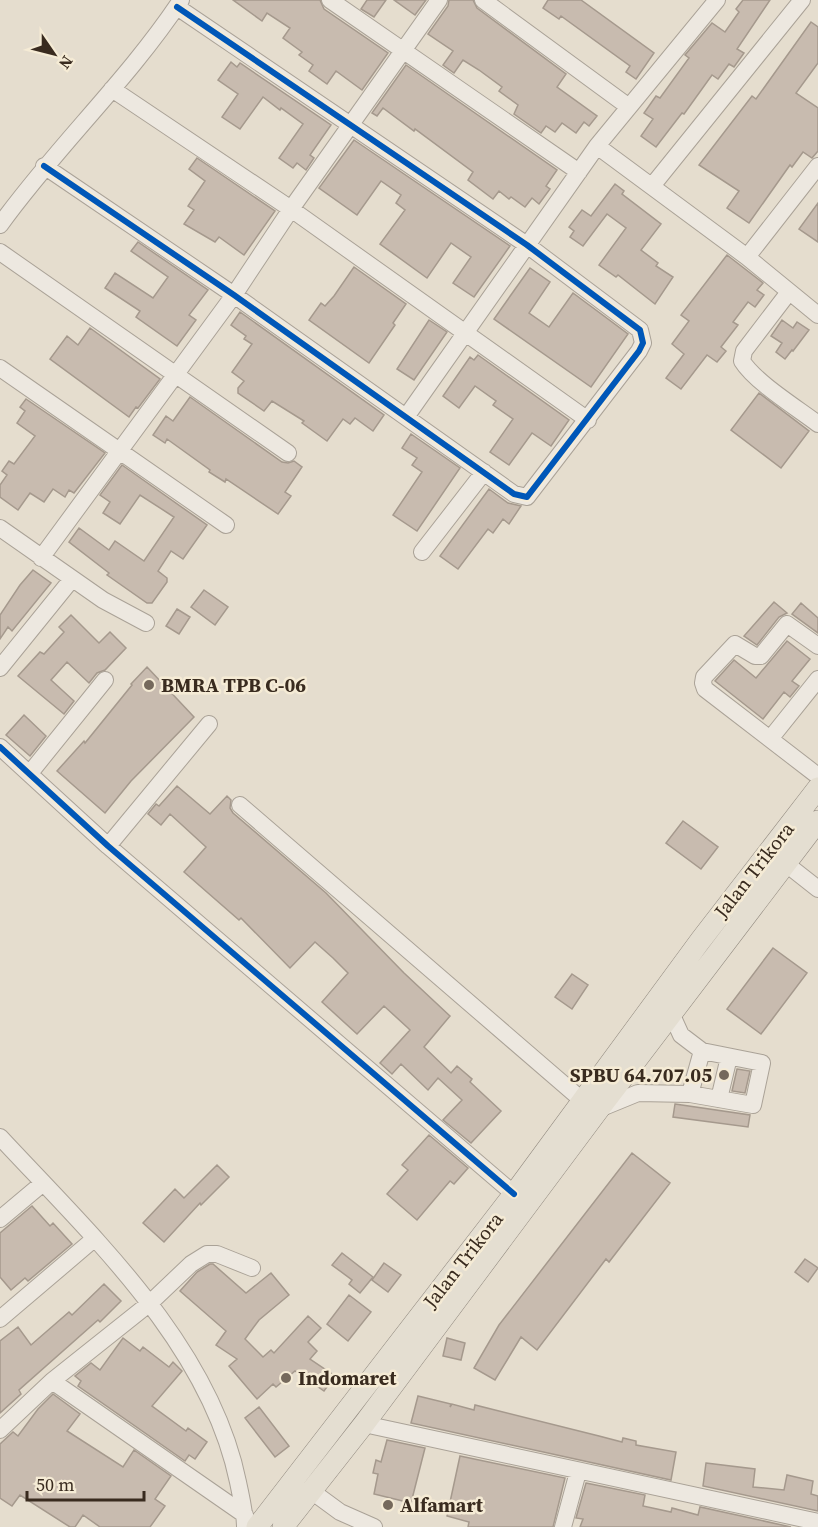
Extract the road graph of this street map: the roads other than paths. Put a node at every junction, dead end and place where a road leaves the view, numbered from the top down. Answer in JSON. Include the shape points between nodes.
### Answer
{"nodes":[{"id":1,"x":330,"y":0,"type":"edge"},
{"id":2,"x":439,"y":0,"type":"edge"},
{"id":3,"x":483,"y":0,"type":"edge"},
{"id":4,"x":717,"y":0,"type":"edge"},
{"id":5,"x":802,"y":0,"type":"edge"},
{"id":6,"x":179,"y":4,"type":"edge"},
{"id":7,"x":403,"y":50,"type":"junction"},
{"id":8,"x":112,"y":89,"type":"junction"},
{"id":9,"x":629,"y":107,"type":"junction"},
{"id":10,"x":350,"y":125,"type":"junction"},
{"id":11,"x":597,"y":146,"type":"junction"},
{"id":12,"x":44,"y":166,"type":"junction"},
{"id":13,"x":818,"y":166,"type":"edge"},
{"id":14,"x":579,"y":172,"type":"junction"},
{"id":15,"x":652,"y":186,"type":"junction"},
{"id":16,"x":291,"y":209,"type":"junction"},
{"id":17,"x":0,"y":225,"type":"edge"},
{"id":18,"x":527,"y":245,"type":"junction"},
{"id":19,"x":0,"y":252,"type":"edge"},
{"id":20,"x":747,"y":257,"type":"junction"},
{"id":21,"x":789,"y":292,"type":"junction"},
{"id":22,"x":234,"y":295,"type":"junction"},
{"id":23,"x":818,"y":315,"type":"edge"},
{"id":24,"x":466,"y":332,"type":"junction"},
{"id":25,"x":0,"y":368,"type":"edge"},
{"id":26,"x":176,"y":376,"type":"junction"},
{"id":27,"x":406,"y":417,"type":"junction"},
{"id":28,"x":588,"y":420,"type":"junction"},
{"id":29,"x":818,"y":424,"type":"edge"},
{"id":30,"x":121,"y":451,"type":"junction"},
{"id":31,"x":288,"y":453,"type":"dead end"},
{"id":32,"x":484,"y":472,"type":"junction"},
{"id":33,"x":226,"y":525,"type":"dead end"},
{"id":34,"x":0,"y":528,"type":"edge"},
{"id":35,"x":422,"y":552,"type":"dead end"},
{"id":36,"x":41,"y":558,"type":"junction"},
{"id":37,"x":72,"y":579,"type":"junction"},
{"id":38,"x":147,"y":623,"type":"dead end"},
{"id":39,"x":818,"y":646,"type":"edge"},
{"id":40,"x":0,"y":668,"type":"edge"},
{"id":41,"x":818,"y":679,"type":"edge"},
{"id":42,"x":105,"y":680,"type":"dead end"},
{"id":43,"x":209,"y":724,"type":"dead end"},
{"id":44,"x":770,"y":739,"type":"junction"},
{"id":45,"x":0,"y":747,"type":"edge"},
{"id":46,"x":30,"y":773,"type":"junction"},
{"id":47,"x":818,"y":776,"type":"edge"},
{"id":48,"x":818,"y":788,"type":"edge"},
{"id":49,"x":240,"y":805,"type":"dead end"},
{"id":50,"x":818,"y":821,"type":"edge"},
{"id":51,"x":108,"y":846,"type":"junction"},
{"id":52,"x":777,"y":857,"type":"junction"},
{"id":53,"x":818,"y":889,"type":"edge"},
{"id":54,"x":671,"y":1013,"type":"junction"},
{"id":55,"x":702,"y":1051,"type":"junction"},
{"id":56,"x":729,"y":1057,"type":"junction"},
{"id":57,"x":690,"y":1094,"type":"junction"},
{"id":58,"x":719,"y":1099,"type":"junction"},
{"id":59,"x":591,"y":1105,"type":"junction"},
{"id":60,"x":0,"y":1137,"type":"edge"},
{"id":61,"x":43,"y":1183,"type":"junction"},
{"id":62,"x":514,"y":1194,"type":"junction"},
{"id":63,"x":0,"y":1219,"type":"edge"},
{"id":64,"x":94,"y":1239,"type":"junction"},
{"id":65,"x":252,"y":1268,"type":"dead end"},
{"id":66,"x":150,"y":1303,"type":"junction"},
{"id":67,"x":0,"y":1319,"type":"edge"},
{"id":68,"x":52,"y":1381,"type":"junction"},
{"id":69,"x":365,"y":1410,"type":"junction"},
{"id":70,"x":0,"y":1430,"type":"edge"},
{"id":71,"x":578,"y":1472,"type":"junction"},
{"id":72,"x":310,"y":1490,"type":"junction"},
{"id":73,"x":818,"y":1522,"type":"edge"},
{"id":74,"x":249,"y":1523,"type":"edge"},
{"id":75,"x":283,"y":1527,"type":"edge"},
{"id":76,"x":371,"y":1527,"type":"edge"},
{"id":77,"x":563,"y":1527,"type":"edge"}],
"edges":[{"from":1,"to":7,"type":"street"},
{"from":2,"to":7,"type":"street"},
{"from":3,"to":9,"type":"street"},
{"from":4,"to":9,"type":"street"},
{"from":5,"to":15,"type":"street"},
{"from":6,"to":8,"type":"street"},
{"from":6,"to":10,"type":"street"},
{"from":7,"to":10,"type":"street"},
{"from":7,"to":14,"type":"street"},
{"from":8,"to":12,"type":"street"},
{"from":8,"to":16,"type":"street"},
{"from":9,"to":11,"type":"street"},
{"from":10,"to":16,"type":"street"},
{"from":10,"to":18,"type":"street"},
{"from":11,"to":14,"type":"street"},
{"from":11,"to":15,"type":"street"},
{"from":12,"to":17,"type":"street"},
{"from":12,"to":22,"type":"street"},
{"from":13,"to":20,"type":"street"},
{"from":14,"to":18,"type":"street"},
{"from":15,"to":20,"type":"street"},
{"from":16,"to":22,"type":"street"},
{"from":16,"to":24,"type":"street"},
{"from":18,"to":24,"type":"street"},
{"from":18,"to":28,"type":"street","via":[[643,336],[639,351]]},
{"from":19,"to":26,"type":"street"},
{"from":20,"to":21,"type":"street"},
{"from":21,"to":23,"type":"street"},
{"from":21,"to":29,"type":"street","via":[[744,351],[742,361]]},
{"from":22,"to":26,"type":"street"},
{"from":22,"to":27,"type":"street"},
{"from":24,"to":27,"type":"street"},
{"from":24,"to":28,"type":"street"},
{"from":25,"to":30,"type":"street"},
{"from":26,"to":30,"type":"street"},
{"from":26,"to":31,"type":"street"},
{"from":27,"to":32,"type":"street"},
{"from":28,"to":32,"type":"street","via":[[527,497],[514,494]]},
{"from":30,"to":33,"type":"street"},
{"from":30,"to":36,"type":"street"},
{"from":32,"to":35,"type":"street"},
{"from":34,"to":36,"type":"street"},
{"from":36,"to":37,"type":"street"},
{"from":37,"to":38,"type":"street"},
{"from":37,"to":40,"type":"street"},
{"from":39,"to":44,"type":"street","via":[[787,624],[761,656],[735,644],[704,677],[705,689]]},
{"from":41,"to":44,"type":"street"},
{"from":42,"to":46,"type":"street"},
{"from":43,"to":51,"type":"street"},
{"from":44,"to":47,"type":"street"},
{"from":45,"to":46,"type":"street"},
{"from":46,"to":51,"type":"street"},
{"from":48,"to":52,"type":"main road","name":"Jalan Trikora"},
{"from":49,"to":59,"type":"street"},
{"from":50,"to":52,"type":"main road","name":"Jalan Trikora"},
{"from":51,"to":62,"type":"street"},
{"from":52,"to":53,"type":"street"},
{"from":52,"to":54,"type":"main road","name":"Jalan Trikora"},
{"from":52,"to":59,"type":"main road","name":"Jalan Trikora","via":[[700,941]]},
{"from":54,"to":55,"type":"street","via":[[681,1035]]},
{"from":54,"to":59,"type":"main road","name":"Jalan Trikora"},
{"from":55,"to":56,"type":"street"},
{"from":55,"to":57,"type":"street"},
{"from":56,"to":58,"type":"street"},
{"from":56,"to":58,"type":"street","via":[[762,1063],[753,1105]]},
{"from":57,"to":58,"type":"street"},
{"from":57,"to":59,"type":"street","via":[[638,1093]]},
{"from":59,"to":62,"type":"main road","name":"Jalan Trikora"},
{"from":59,"to":69,"type":"main road","name":"Jalan Trikora"},
{"from":60,"to":61,"type":"street"},
{"from":61,"to":63,"type":"street"},
{"from":61,"to":64,"type":"street"},
{"from":62,"to":69,"type":"main road","name":"Jalan Trikora"},
{"from":64,"to":66,"type":"street"},
{"from":64,"to":67,"type":"street"},
{"from":65,"to":66,"type":"street","via":[[207,1254]]},
{"from":66,"to":68,"type":"street"},
{"from":66,"to":74,"type":"street","via":[[203,1384],[221,1423]]},
{"from":68,"to":70,"type":"street"},
{"from":68,"to":74,"type":"street"},
{"from":69,"to":71,"type":"street"},
{"from":69,"to":72,"type":"main road","name":"Jalan Trikora"},
{"from":69,"to":74,"type":"main road","name":"Jalan Trikora"},
{"from":71,"to":73,"type":"street"},
{"from":71,"to":77,"type":"street"},
{"from":72,"to":75,"type":"main road","name":"Jalan Trikora"},
{"from":72,"to":76,"type":"street","via":[[340,1512]]}]}
